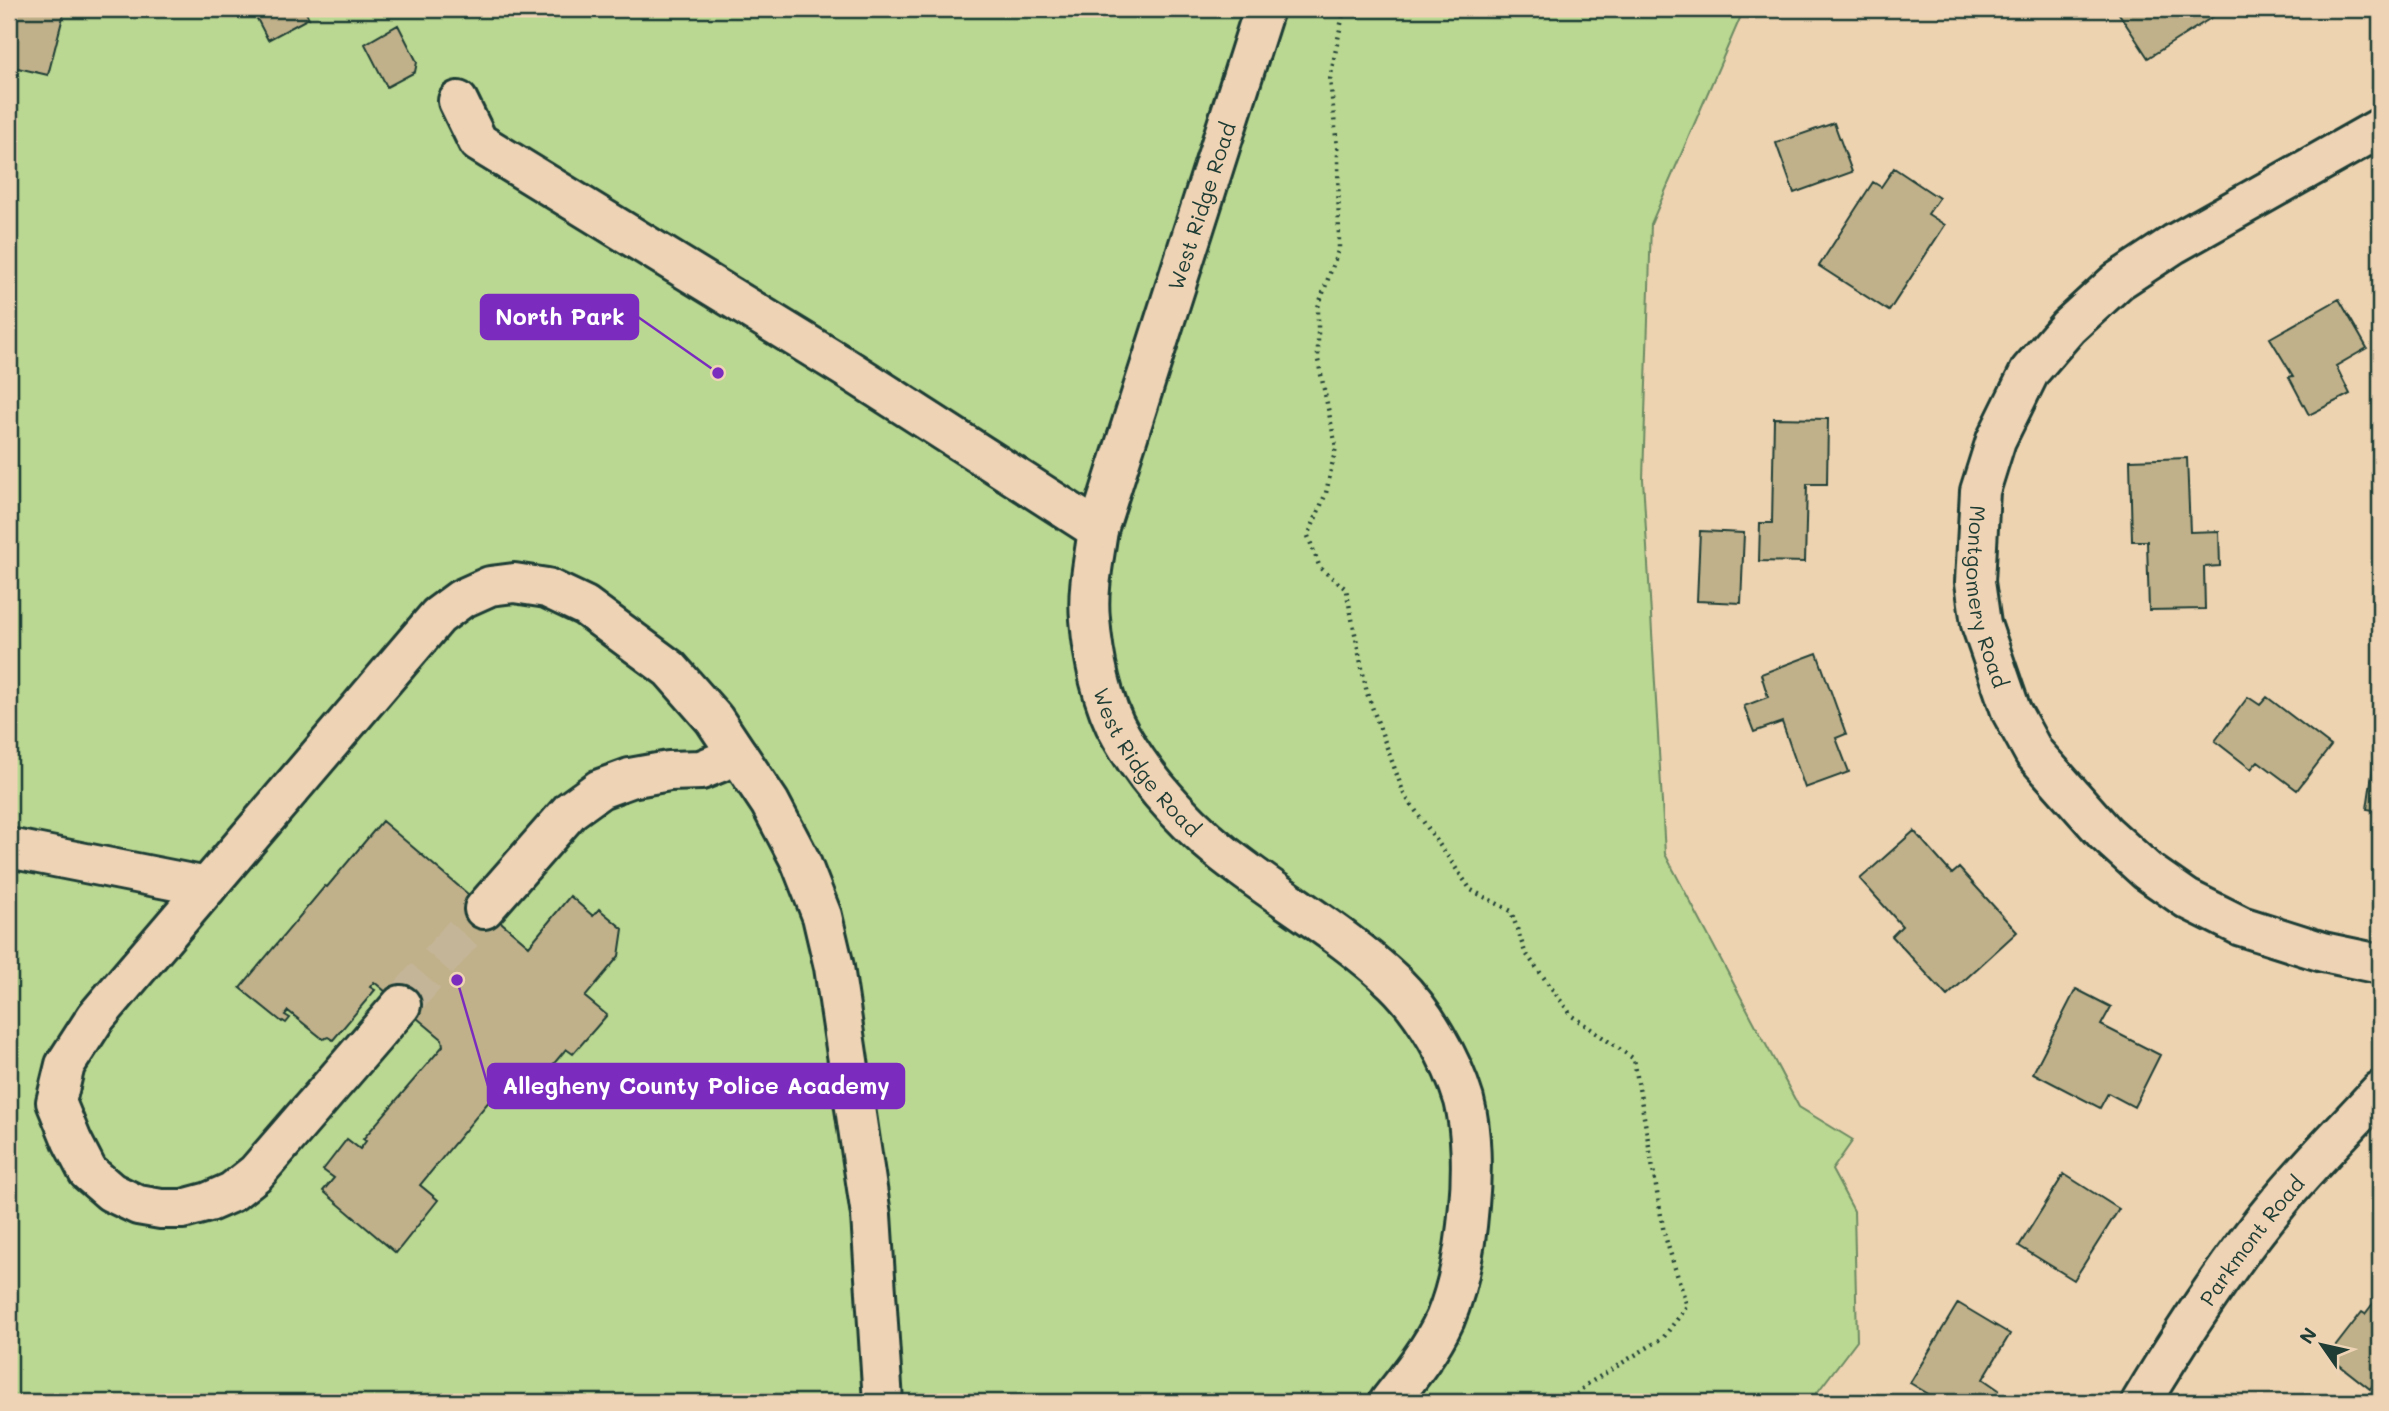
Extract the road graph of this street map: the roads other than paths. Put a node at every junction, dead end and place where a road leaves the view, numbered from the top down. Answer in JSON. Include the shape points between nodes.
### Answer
{"nodes":[{"id":1,"x":1264,"y":9,"type":"edge"},
{"id":2,"x":458,"y":101,"type":"dead end"},
{"id":3,"x":2380,"y":128,"type":"edge"},
{"id":4,"x":1098,"y":530,"type":"junction"},
{"id":5,"x":738,"y":755,"type":"junction"},
{"id":6,"x":9,"y":848,"type":"edge"},
{"id":7,"x":206,"y":887,"type":"junction"},
{"id":8,"x":484,"y":909,"type":"tunnel mouth"},
{"id":9,"x":2380,"y":964,"type":"edge"},
{"id":10,"x":401,"y":1005,"type":"tunnel mouth"},
{"id":11,"x":2380,"y":1091,"type":"edge"},
{"id":12,"x":883,"y":1402,"type":"edge"},
{"id":13,"x":1389,"y":1402,"type":"edge"},
{"id":14,"x":2141,"y":1402,"type":"edge"}],
"edges":[{"from":1,"to":4,"type":"street","name":"West Ridge Road"},
{"from":2,"to":4,"type":"street","via":[[478,142],[835,360]]},
{"from":3,"to":9,"type":"street","name":"Montgomery Road","via":[[2174,244],[2118,281],[2068,327],[2030,371],[1996,440],[1980,491],[1975,582],[1981,624],[2011,712],[2034,752],[2105,833],[2187,899],[2241,926]]},
{"from":4,"to":13,"type":"street","name":"West Ridge Road","via":[[1090,619],[1104,694],[1119,734],[1196,829],[1396,984],[1422,1015],[1446,1056],[1464,1101],[1471,1189],[1458,1275],[1445,1320]]},
{"from":5,"to":7,"type":"street","via":[[714,719],[670,669],[585,606],[547,588],[514,583],[490,586],[438,616]]},
{"from":5,"to":8,"type":"street","via":[[701,769],[630,778],[600,789],[571,810]]},
{"from":5,"to":12,"type":"street","via":[[800,860],[822,916],[834,967],[871,1215]]},
{"from":6,"to":7,"type":"street"},
{"from":7,"to":10,"type":"street","via":[[96,1017],[65,1065],[56,1102],[89,1172],[111,1192],[138,1205],[183,1209],[232,1192],[256,1173]]},
{"from":11,"to":14,"type":"street","name":"Parkmont Road","via":[[2242,1249]]}]}
